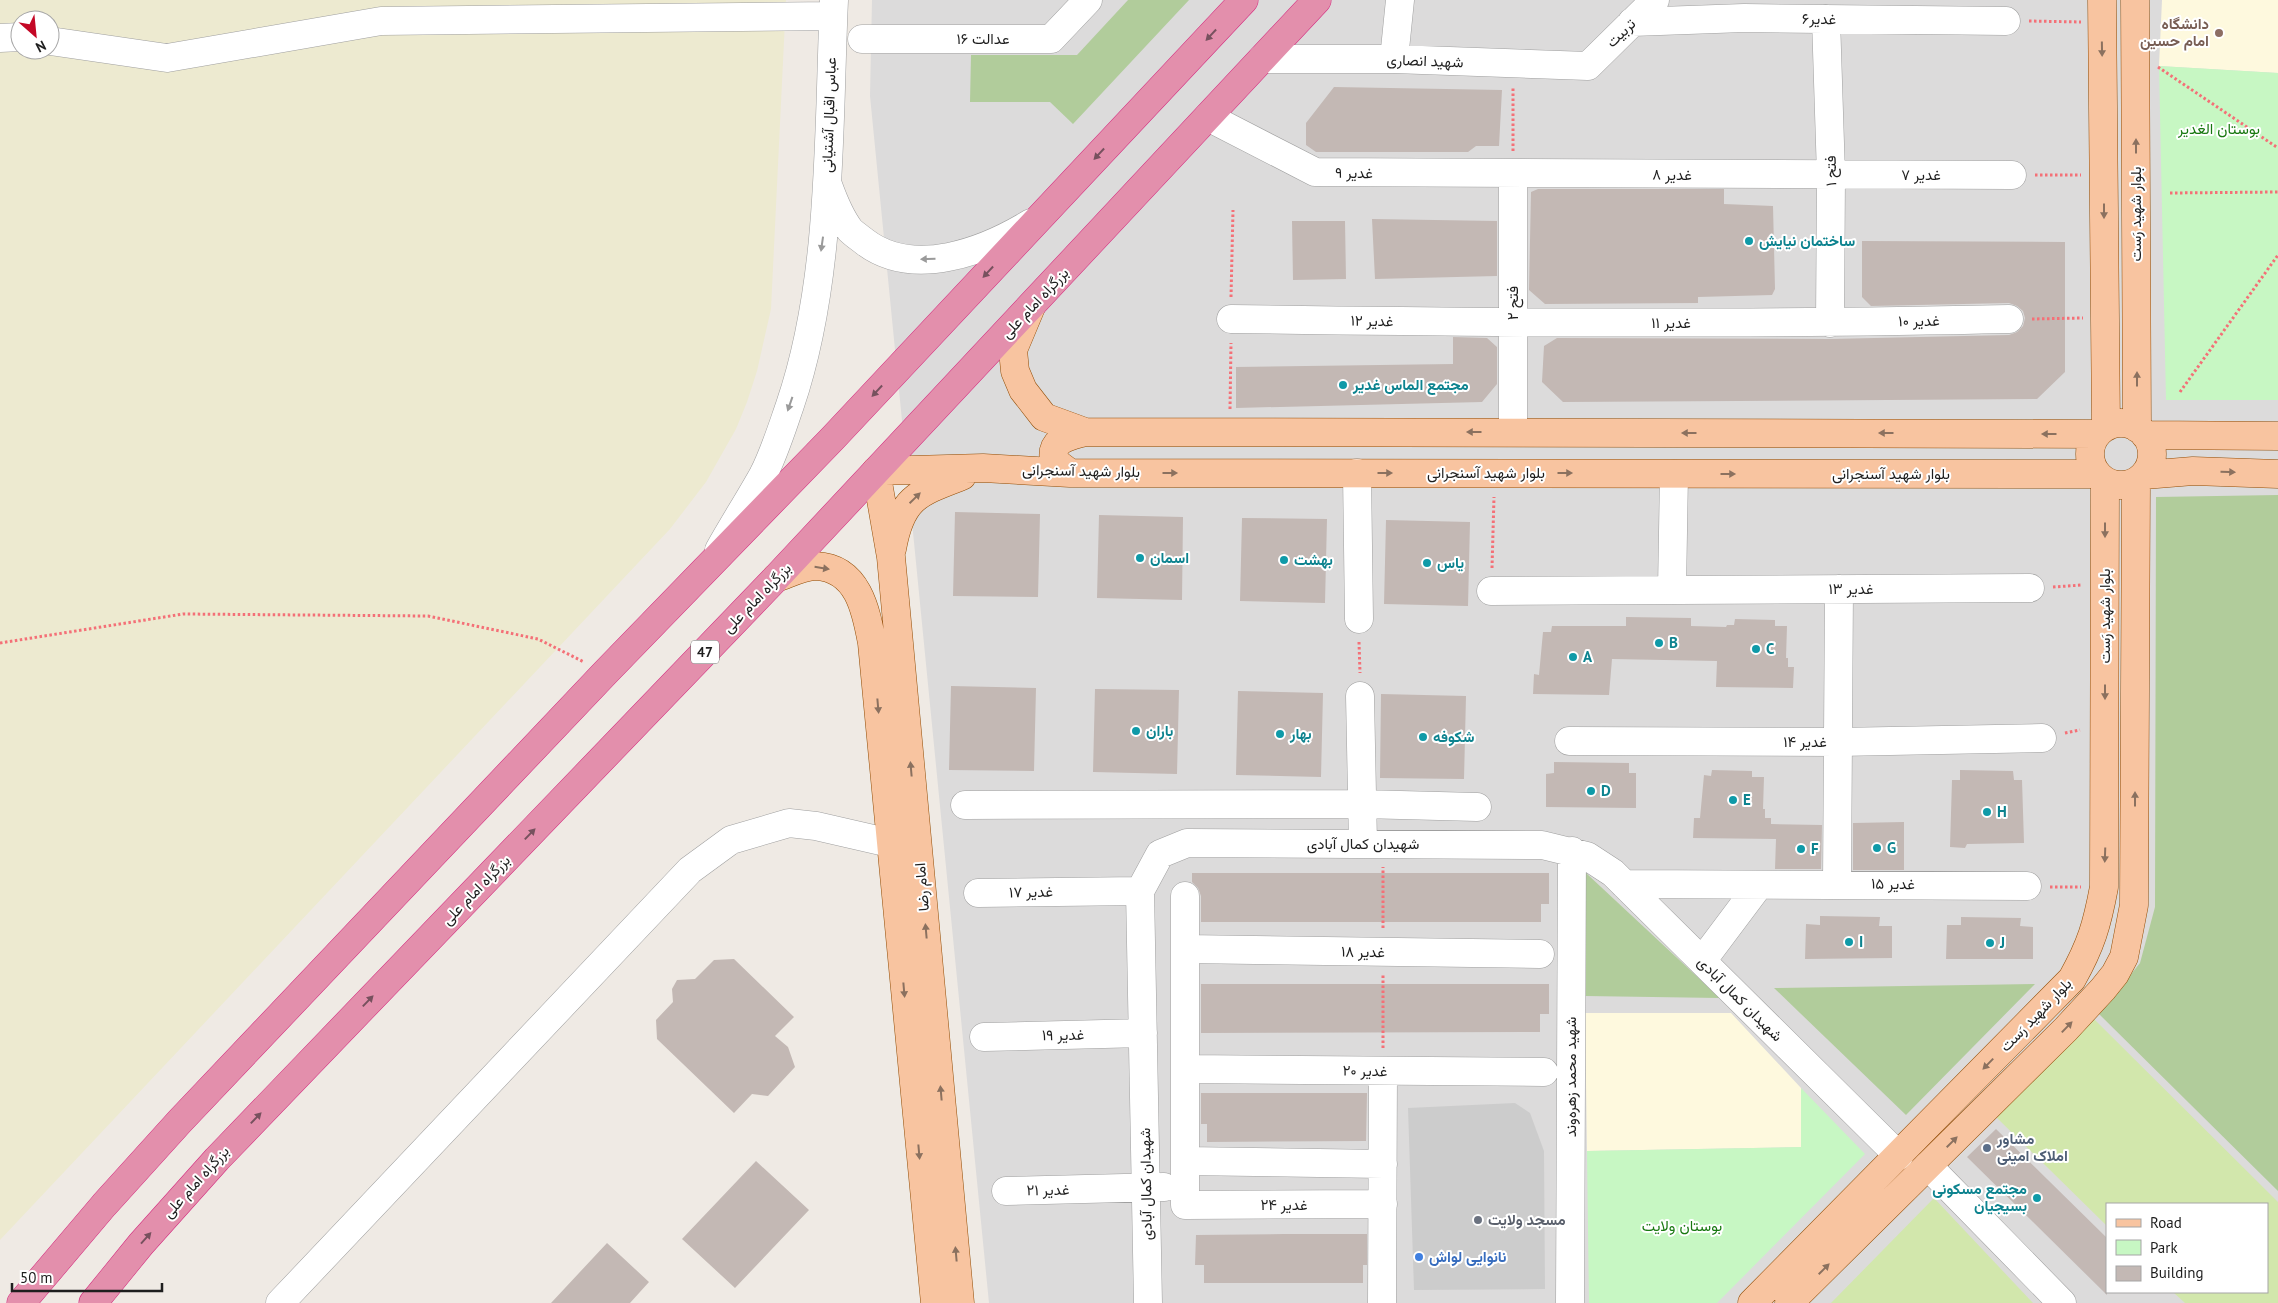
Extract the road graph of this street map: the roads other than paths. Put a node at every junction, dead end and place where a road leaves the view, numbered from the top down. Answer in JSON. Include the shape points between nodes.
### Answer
{"nodes":[{"id":1,"x":1088,"y":0,"type":"edge"},
{"id":2,"x":1244,"y":0,"type":"edge"},
{"id":3,"x":1317,"y":0,"type":"edge"},
{"id":4,"x":1400,"y":0,"type":"edge"},
{"id":5,"x":1655,"y":0,"type":"edge"},
{"id":6,"x":2136,"y":0,"type":"edge"},
{"id":7,"x":833,"y":8,"type":"edge"},
{"id":8,"x":1739,"y":9,"type":"edge"},
{"id":9,"x":1936,"y":10,"type":"edge"},
{"id":10,"x":2102,"y":11,"type":"edge"},
{"id":11,"x":1826,"y":19,"type":"junction"},
{"id":12,"x":2006,"y":21,"type":"road end"},
{"id":13,"x":1632,"y":22,"type":"junction"},
{"id":14,"x":862,"y":39,"type":"dead end"},
{"id":15,"x":60,"y":42,"type":"edge"},
{"id":16,"x":1262,"y":60,"type":"junction"},
{"id":17,"x":1394,"y":60,"type":"junction"},
{"id":18,"x":1588,"y":66,"type":"joint"},
{"id":19,"x":1208,"y":117,"type":"junction"},
{"id":20,"x":1513,"y":174,"type":"junction"},
{"id":21,"x":1831,"y":175,"type":"junction"},
{"id":22,"x":2012,"y":175,"type":"road end"},
{"id":23,"x":826,"y":178,"type":"junction"},
{"id":24,"x":1038,"y":218,"type":"junction"},
{"id":25,"x":1032,"y":306,"type":"junction"},
{"id":26,"x":1231,"y":319,"type":"dead end"},
{"id":27,"x":2009,"y":319,"type":"road end"},
{"id":28,"x":1513,"y":323,"type":"junction"},
{"id":29,"x":1830,"y":323,"type":"junction"},
{"id":30,"x":2102,"y":431,"type":"junction"},
{"id":31,"x":2141,"y":431,"type":"junction"},
{"id":32,"x":1085,"y":432,"type":"junction"},
{"id":33,"x":1513,"y":432,"type":"junction"},
{"id":34,"x":2182,"y":435,"type":"junction"},
{"id":35,"x":2278,"y":436,"type":"edge"},
{"id":36,"x":983,"y":468,"type":"junction"},
{"id":37,"x":876,"y":471,"type":"junction"},
{"id":38,"x":2193,"y":471,"type":"junction"},
{"id":39,"x":1070,"y":473,"type":"junction"},
{"id":40,"x":1357,"y":473,"type":"junction"},
{"id":41,"x":1674,"y":474,"type":"junction"},
{"id":42,"x":2278,"y":474,"type":"edge"},
{"id":43,"x":2101,"y":478,"type":"junction"},
{"id":44,"x":2140,"y":478,"type":"junction"},
{"id":45,"x":891,"y":557,"type":"junction"},
{"id":46,"x":713,"y":562,"type":"junction"},
{"id":47,"x":776,"y":578,"type":"junction"},
{"id":48,"x":2030,"y":588,"type":"road end"},
{"id":49,"x":1839,"y":589,"type":"junction"},
{"id":50,"x":1672,"y":590,"type":"junction"},
{"id":51,"x":1492,"y":591,"type":"road end"},
{"id":52,"x":1359,"y":619,"type":"road end"},
{"id":53,"x":899,"y":640,"type":"junction"},
{"id":54,"x":872,"y":643,"type":"junction"},
{"id":55,"x":1360,"y":696,"type":"road end"},
{"id":56,"x":2042,"y":738,"type":"road end"},
{"id":57,"x":1568,"y":741,"type":"dead end"},
{"id":58,"x":1838,"y":742,"type":"junction"},
{"id":59,"x":1362,"y":804,"type":"junction"},
{"id":60,"x":965,"y":805,"type":"dead end"},
{"id":61,"x":1477,"y":808,"type":"dead end"},
{"id":62,"x":890,"y":842,"type":"junction"},
{"id":63,"x":1363,"y":844,"type":"junction"},
{"id":64,"x":1572,"y":852,"type":"junction"},
{"id":65,"x":1624,"y":884,"type":"junction"},
{"id":66,"x":1837,"y":884,"type":"junction"},
{"id":67,"x":1759,"y":885,"type":"junction"},
{"id":68,"x":2027,"y":886,"type":"road end"},
{"id":69,"x":1140,"y":892,"type":"junction"},
{"id":70,"x":978,"y":893,"type":"dead end"},
{"id":71,"x":1185,"y":896,"type":"dead end"},
{"id":72,"x":2102,"y":898,"type":"junction"},
{"id":73,"x":2132,"y":913,"type":"junction"},
{"id":74,"x":1185,"y":949,"type":"junction"},
{"id":75,"x":1540,"y":954,"type":"dead end"},
{"id":76,"x":1702,"y":962,"type":"junction"},
{"id":77,"x":1143,"y":1033,"type":"junction"},
{"id":78,"x":984,"y":1037,"type":"dead end"},
{"id":79,"x":1185,"y":1069,"type":"junction"},
{"id":80,"x":1383,"y":1071,"type":"junction"},
{"id":81,"x":1544,"y":1072,"type":"dead end"},
{"id":82,"x":1898,"y":1156,"type":"junction"},
{"id":83,"x":1382,"y":1164,"type":"junction"},
{"id":84,"x":1928,"y":1166,"type":"junction"},
{"id":85,"x":1185,"y":1184,"type":"junction"},
{"id":86,"x":1146,"y":1187,"type":"junction"},
{"id":87,"x":1006,"y":1191,"type":"dead end"},
{"id":88,"x":1382,"y":1204,"type":"junction"},
{"id":89,"x":21,"y":1303,"type":"edge"},
{"id":90,"x":93,"y":1303,"type":"edge"},
{"id":91,"x":280,"y":1303,"type":"edge"},
{"id":92,"x":935,"y":1303,"type":"edge"},
{"id":93,"x":960,"y":1303,"type":"edge"},
{"id":94,"x":1148,"y":1303,"type":"edge"},
{"id":95,"x":1382,"y":1303,"type":"edge"},
{"id":96,"x":1570,"y":1303,"type":"edge"},
{"id":97,"x":1752,"y":1303,"type":"edge"},
{"id":98,"x":1789,"y":1303,"type":"edge"},
{"id":99,"x":2062,"y":1303,"type":"edge"}],
"edges":[{"from":1,"to":14,"type":"street","name":"عدالت ۱۶","via":[[1051,39]]},
{"from":2,"to":24,"type":"highway","one_way":true},
{"from":3,"to":16,"type":"highway","name":"بزرگراه امام علی","number":"47"},
{"from":4,"to":17,"type":"street"},
{"from":5,"to":13,"type":"street","name":"تربیت"},
{"from":31,"to":6,"type":"main road","name":"بلوار شهید رَست","one_way":true},
{"from":7,"to":15,"type":"street","via":[[381,21],[167,58]]},
{"from":7,"to":23,"type":"street","name":"عباس اقبال آشتیانی"},
{"from":8,"to":11,"type":"street","name":"غدیر۶"},
{"from":8,"to":13,"type":"street","name":"غدیر۶"},
{"from":9,"to":11,"type":"street","name":"غدیر۶"},
{"from":9,"to":12,"type":"street","name":"غدیر۶"},
{"from":10,"to":30,"type":"main road","one_way":true,"via":[[2105,317]]},
{"from":11,"to":21,"type":"street","name":"فتح ۱"},
{"from":13,"to":18,"type":"street","name":"تربیت"},
{"from":16,"to":17,"type":"street","name":"شهید انصاری"},
{"from":16,"to":19,"type":"highway","name":"بزرگراه امام علی","number":"47"},
{"from":17,"to":18,"type":"street","name":"شهید انصاری"},
{"from":19,"to":20,"type":"street","name":"غدیر ۹","via":[[1315,172]]},
{"from":19,"to":25,"type":"highway","name":"بزرگراه امام علی","number":"47"},
{"from":20,"to":21,"type":"street","name":"غدیر ۸"},
{"from":20,"to":28,"type":"street","name":"فتح ۲"},
{"from":21,"to":22,"type":"street","name":"غدیر ۷"},
{"from":21,"to":29,"type":"street","name":"فتح ۱"},
{"from":24,"to":23,"type":"street","name":"عباس اقبال آشتیانی","one_way":true,"via":[[987,247],[936,258],[893,257],[850,230]]},
{"from":23,"to":46,"type":"street","one_way":true,"via":[[824,224],[802,365],[763,474]]},
{"from":24,"to":46,"type":"highway","one_way":true},
{"from":25,"to":32,"type":"main road","via":[[1013,350],[1015,371],[1023,390],[1044,417]]},
{"from":25,"to":37,"type":"highway","name":"بزرگراه امام علی","number":"47"},
{"from":26,"to":28,"type":"street","name":"غدیر ۱۲"},
{"from":27,"to":29,"type":"street","name":"غدیر ۱۰"},
{"from":28,"to":29,"type":"street","name":"غدیر ۱۱"},
{"from":28,"to":33,"type":"street","name":"فتح ۲"},
{"from":30,"to":31,"type":"main road","via":[[2116,423]]},
{"from":30,"to":33,"type":"main road","one_way":true},
{"from":30,"to":43,"type":"main road","via":[[2092,443],[2090,454],[2091,464]]},
{"from":31,"to":34,"type":"main road"},
{"from":31,"to":44,"type":"main road","via":[[2151,444],[2152,455],[2150,466]]},
{"from":33,"to":32,"type":"main road","one_way":true},
{"from":32,"to":39,"type":"main road","via":[[1063,438],[1052,451],[1054,461]]},
{"from":34,"to":35,"type":"main road"},
{"from":34,"to":38,"type":"main road","via":[[2175,441],[2173,458],[2177,466]]},
{"from":36,"to":37,"type":"main road","name":"بلوار شهید آسنجرانی"},
{"from":36,"to":39,"type":"main road","name":"بلوار شهید آسنجرانی"},
{"from":45,"to":36,"type":"main road","one_way":true,"via":[[897,524],[912,499],[924,490]]},
{"from":37,"to":45,"type":"main road","name":"امام رضا"},
{"from":37,"to":47,"type":"highway","name":"بزرگراه امام علی","number":"47"},
{"from":38,"to":42,"type":"main road","one_way":true},
{"from":38,"to":44,"type":"main road"},
{"from":39,"to":40,"type":"main road","name":"بلوار شهید آسنجرانی","one_way":true},
{"from":40,"to":41,"type":"main road","name":"بلوار شهید آسنجرانی","one_way":true},
{"from":40,"to":52,"type":"street"},
{"from":41,"to":43,"type":"main road","name":"بلوار شهید آسنجرانی","one_way":true},
{"from":41,"to":50,"type":"street"},
{"from":43,"to":44,"type":"main road","via":[[2115,485]]},
{"from":43,"to":72,"type":"main road","name":"بلوار شهید رَست","one_way":true,"via":[[2105,584]]},
{"from":73,"to":44,"type":"main road","name":"بلوار شهید رَست","one_way":true},
{"from":45,"to":53,"type":"main road","name":"امام رضا"},
{"from":46,"to":89,"type":"highway","via":[[180,1121]]},
{"from":47,"to":54,"type":"main road","name":"امام رضا","one_way":true,"via":[[815,566],[841,572],[857,589],[867,614]]},
{"from":90,"to":47,"type":"highway","name":"بزرگراه امام علی","number":"47","one_way":true,"via":[[216,1159]]},
{"from":48,"to":49,"type":"street","name":"غدیر ۱۳"},
{"from":49,"to":50,"type":"street","name":"غدیر ۱۳"},
{"from":49,"to":58,"type":"street"},
{"from":50,"to":51,"type":"street","name":"غدیر ۱۳"},
{"from":53,"to":54,"type":"main road","via":[[886,633]]},
{"from":93,"to":53,"type":"main road","name":"امام رضا","one_way":true},
{"from":54,"to":62,"type":"main road","name":"امام رضا","one_way":true},
{"from":55,"to":59,"type":"street"},
{"from":56,"to":58,"type":"street","name":"غدیر ۱۴"},
{"from":57,"to":58,"type":"street","name":"غدیر ۱۴"},
{"from":58,"to":66,"type":"street"},
{"from":59,"to":60,"type":"street"},
{"from":59,"to":61,"type":"street"},
{"from":59,"to":63,"type":"street"},
{"from":62,"to":91,"type":"street","via":[[789,823],[731,840],[690,870]]},
{"from":62,"to":92,"type":"main road","name":"امام رضا","one_way":true},
{"from":63,"to":64,"type":"street","name":"شهیدان کمال آبادی","via":[[1542,845]]},
{"from":63,"to":69,"type":"street","name":"شهیدان کمال آبادی","via":[[1187,843],[1160,854]]},
{"from":64,"to":65,"type":"street","name":"شهیدان کمال آبادی","via":[[1587,856],[1613,872]]},
{"from":64,"to":96,"type":"street","name":"شهید محمد زهره‌وند"},
{"from":65,"to":67,"type":"street","name":"غدیر ۱۵"},
{"from":65,"to":76,"type":"street","name":"شهیدان کمال آبادی"},
{"from":66,"to":67,"type":"street","name":"غدیر ۱۵"},
{"from":66,"to":68,"type":"street","name":"غدیر ۱۵"},
{"from":67,"to":76,"type":"street"},
{"from":69,"to":70,"type":"street","name":"غدیر ۱۷"},
{"from":69,"to":77,"type":"street","name":"شهیدان کمال آبادی"},
{"from":71,"to":74,"type":"street"},
{"from":72,"to":73,"type":"main road"},
{"from":72,"to":82,"type":"main road","name":"بلوار شهید رَست","one_way":true,"via":[[2097,926],[2072,979]]},
{"from":84,"to":73,"type":"main road","name":"بلوار شهید رَست","one_way":true,"via":[[2066,1029],[2115,974],[2124,957]]},
{"from":74,"to":75,"type":"street","name":"غدیر ۱۸"},
{"from":74,"to":79,"type":"street"},
{"from":76,"to":82,"type":"street","name":"شهیدان کمال آبادی"},
{"from":77,"to":78,"type":"street","name":"غدیر ۱۹"},
{"from":77,"to":86,"type":"street","name":"شهیدان کمال آبادی"},
{"from":79,"to":80,"type":"street","name":"غدیر ۲۰"},
{"from":79,"to":85,"type":"street"},
{"from":80,"to":81,"type":"street","name":"غدیر ۲۰"},
{"from":80,"to":83,"type":"street"},
{"from":82,"to":97,"type":"main road","name":"بلوار شهید رَست"},
{"from":83,"to":85,"type":"street"},
{"from":83,"to":88,"type":"street"},
{"from":98,"to":84,"type":"main road","name":"بلوار شهید رَست","one_way":true},
{"from":84,"to":99,"type":"street"},
{"from":85,"to":86,"type":"street","name":"غدیر ۲۱"},
{"from":85,"to":88,"type":"street","name":"غدیر ۲۴"},
{"from":86,"to":87,"type":"street","name":"غدیر ۲۱"},
{"from":86,"to":94,"type":"street","name":"شهیدان کمال آبادی"},
{"from":88,"to":95,"type":"street"}]}
